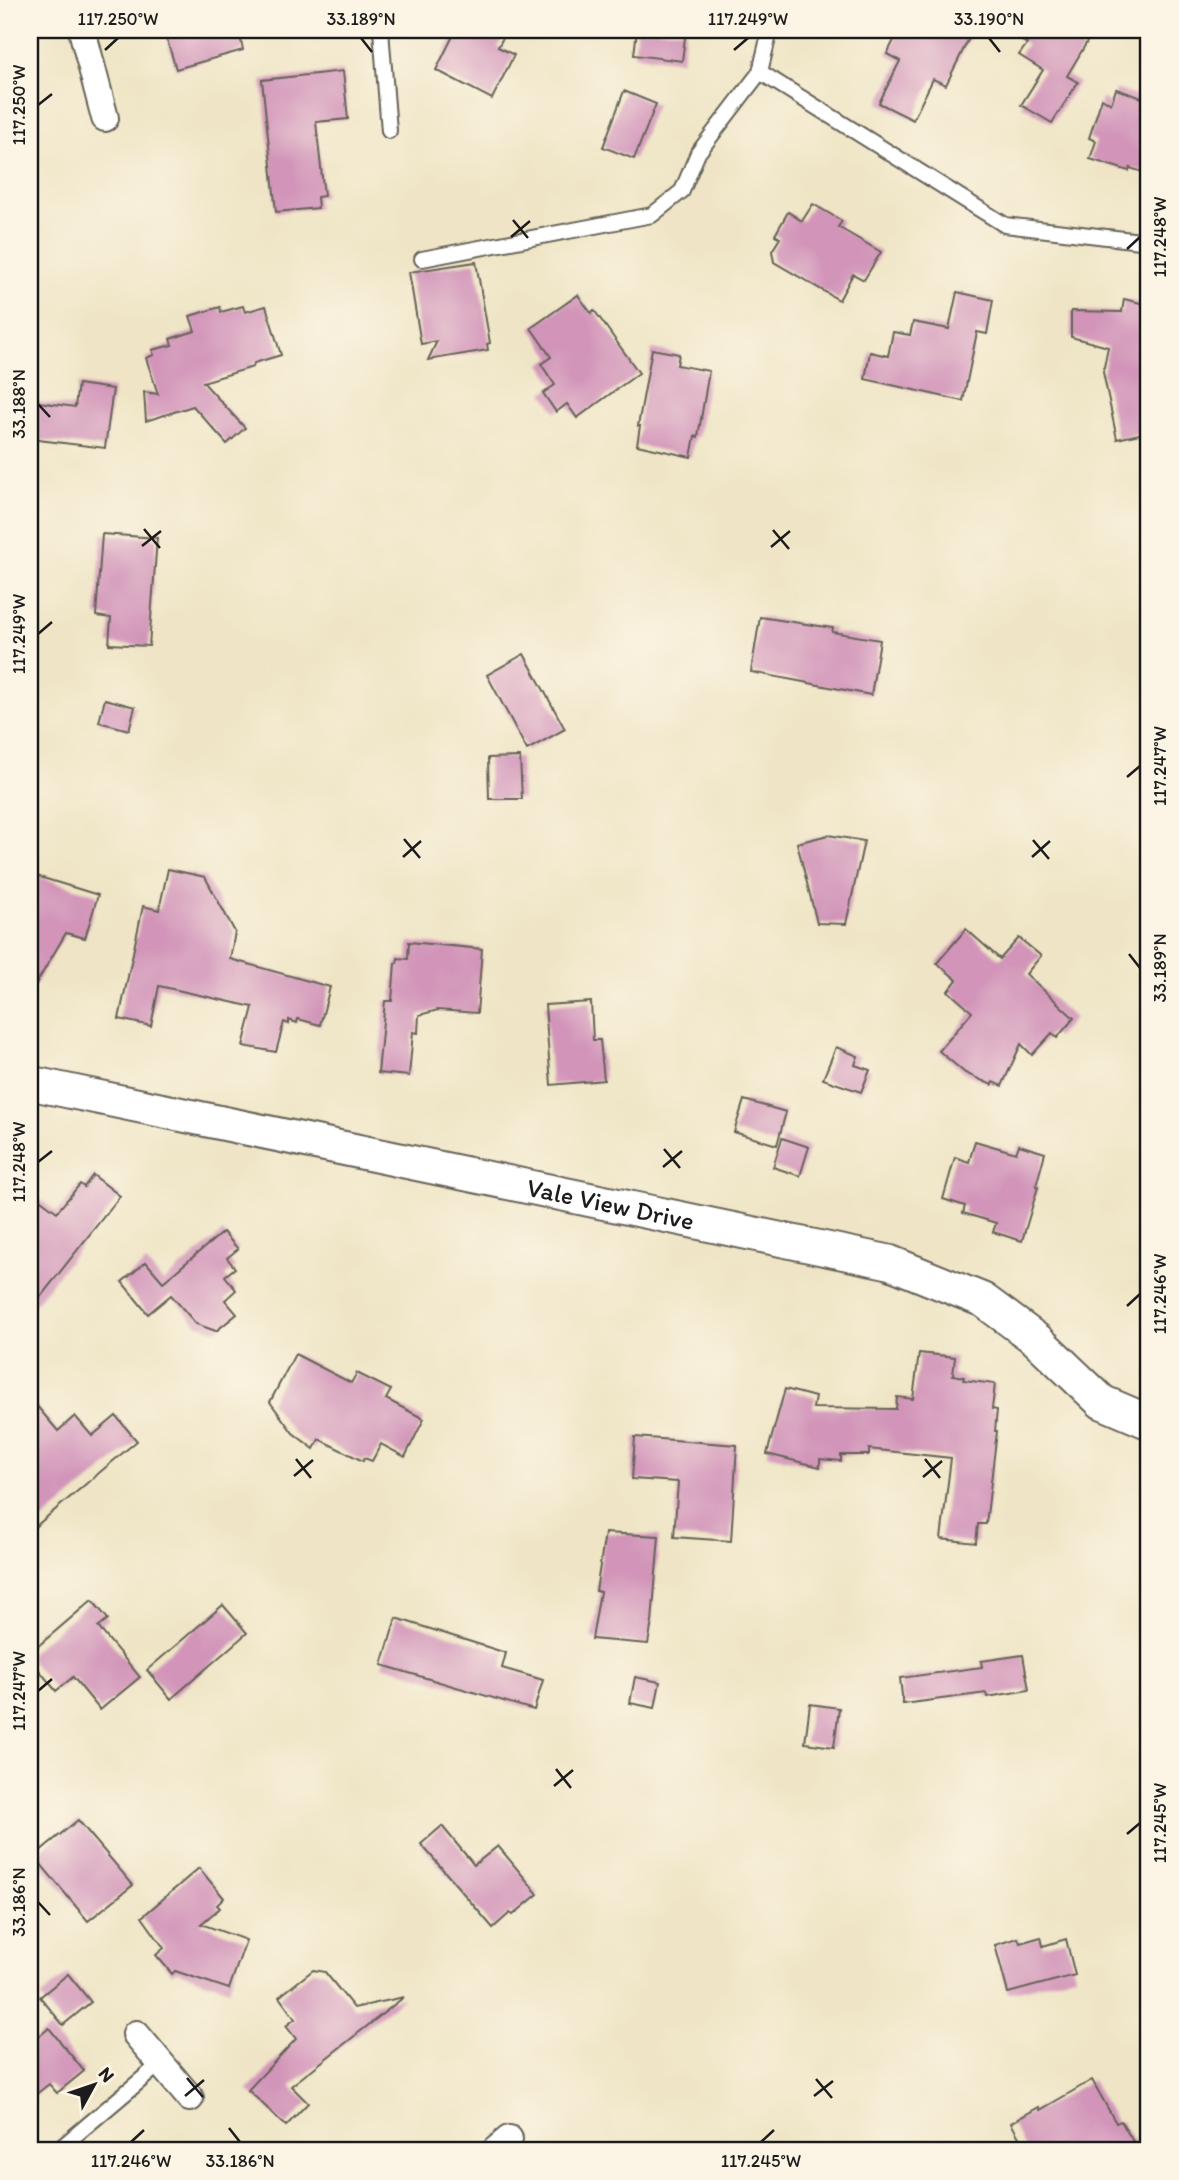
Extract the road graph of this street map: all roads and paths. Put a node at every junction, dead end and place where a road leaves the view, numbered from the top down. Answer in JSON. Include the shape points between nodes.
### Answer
{"nodes":[{"id":1,"x":82,"y":30,"type":"edge"},
{"id":2,"x":381,"y":30,"type":"edge"},
{"id":3,"x":770,"y":30,"type":"edge"},
{"id":4,"x":760,"y":72,"type":"junction"},
{"id":5,"x":105,"y":118,"type":"dead end"},
{"id":6,"x":389,"y":131,"type":"dead end"},
{"id":7,"x":1149,"y":242,"type":"edge"},
{"id":8,"x":422,"y":259,"type":"dead end"},
{"id":9,"x":30,"y":1083,"type":"edge"},
{"id":10,"x":1149,"y":1422,"type":"edge"},
{"id":11,"x":136,"y":2034,"type":"dead end"},
{"id":12,"x":161,"y":2063,"type":"junction"},
{"id":13,"x":190,"y":2098,"type":"dead end"},
{"id":14,"x":58,"y":2150,"type":"edge"}],
"edges":[{"from":1,"to":5,"type":"street"},
{"from":2,"to":6,"type":"lane"},
{"from":3,"to":4,"type":"lane"},
{"from":4,"to":7,"type":"lane","via":[[1005,225]]},
{"from":4,"to":8,"type":"lane","via":[[698,153],[682,191],[652,215]]},
{"from":9,"to":10,"type":"street","name":"Vale View Drive","via":[[889,1262],[983,1300],[1037,1340],[1102,1402]]},
{"from":11,"to":12,"type":"street"},
{"from":12,"to":13,"type":"street"},
{"from":12,"to":14,"type":"lane"}]}
